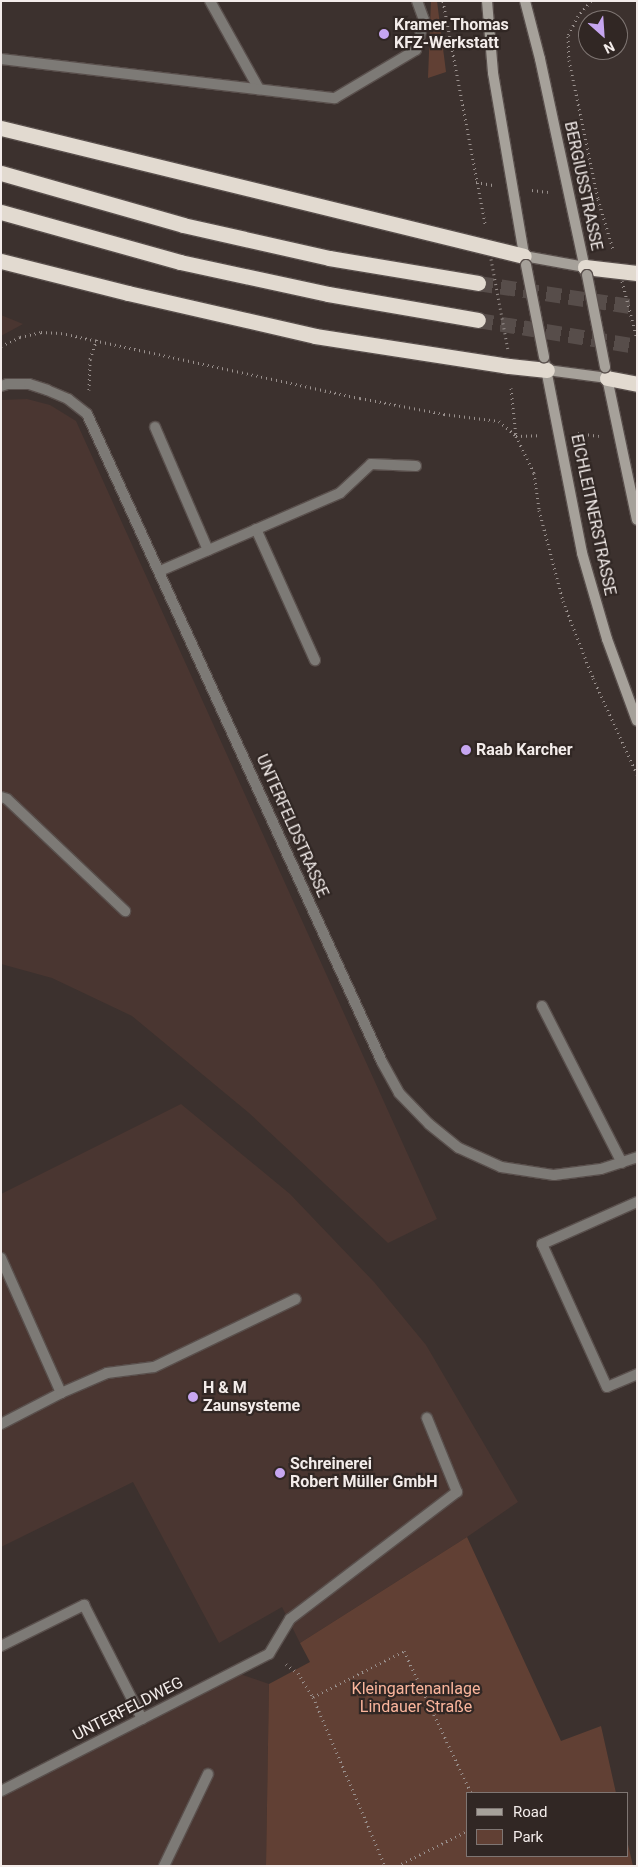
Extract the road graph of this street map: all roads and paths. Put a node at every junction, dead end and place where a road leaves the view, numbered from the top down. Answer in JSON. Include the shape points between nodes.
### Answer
{"nodes":[{"id":1,"x":210,"y":1,"type":"edge"},
{"id":2,"x":418,"y":1,"type":"edge"},
{"id":3,"x":443,"y":1,"type":"edge"},
{"id":4,"x":487,"y":1,"type":"edge"},
{"id":5,"x":524,"y":1,"type":"edge"},
{"id":6,"x":591,"y":1,"type":"edge"},
{"id":7,"x":1,"y":59,"type":"edge"},
{"id":8,"x":259,"y":89,"type":"junction"},
{"id":9,"x":1,"y":128,"type":"edge"},
{"id":10,"x":1,"y":173,"type":"edge"},
{"id":11,"x":537,"y":191,"type":"dead end"},
{"id":12,"x":549,"y":192,"type":"dead end"},
{"id":13,"x":1,"y":212,"type":"edge"},
{"id":14,"x":490,"y":253,"type":"junction"},
{"id":15,"x":525,"y":260,"type":"junction"},
{"id":16,"x":1,"y":262,"type":"edge"},
{"id":17,"x":586,"y":271,"type":"junction"},
{"id":18,"x":637,"y":273,"type":"edge"},
{"id":19,"x":621,"y":276,"type":"junction"},
{"id":20,"x":478,"y":283,"type":"tunnel mouth"},
{"id":21,"x":478,"y":320,"type":"tunnel mouth"},
{"id":22,"x":97,"y":339,"type":"junction"},
{"id":23,"x":637,"y":339,"type":"edge"},
{"id":24,"x":1,"y":346,"type":"edge"},
{"id":25,"x":545,"y":364,"type":"junction"},
{"id":26,"x":509,"y":366,"type":"junction"},
{"id":27,"x":606,"y":373,"type":"junction"},
{"id":28,"x":637,"y":384,"type":"edge"},
{"id":29,"x":1,"y":386,"type":"edge"},
{"id":30,"x":87,"y":414,"type":"junction"},
{"id":31,"x":155,"y":428,"type":"dead end"},
{"id":32,"x":516,"y":436,"type":"junction"},
{"id":33,"x":416,"y":466,"type":"dead end"},
{"id":34,"x":637,"y":520,"type":"edge"},
{"id":35,"x":256,"y":529,"type":"junction"},
{"id":36,"x":208,"y":550,"type":"junction"},
{"id":37,"x":160,"y":571,"type":"junction"},
{"id":38,"x":315,"y":660,"type":"dead end"},
{"id":39,"x":637,"y":721,"type":"edge"},
{"id":40,"x":637,"y":774,"type":"edge"},
{"id":41,"x":1,"y":797,"type":"edge"},
{"id":42,"x":125,"y":910,"type":"dead end"},
{"id":43,"x":542,"y":1006,"type":"dead end"},
{"id":44,"x":637,"y":1157,"type":"edge"},
{"id":45,"x":622,"y":1163,"type":"junction"},
{"id":46,"x":637,"y":1202,"type":"edge"},
{"id":47,"x":1,"y":1258,"type":"edge"},
{"id":48,"x":296,"y":1299,"type":"dead end"},
{"id":49,"x":637,"y":1374,"type":"edge"},
{"id":50,"x":61,"y":1393,"type":"junction"},
{"id":51,"x":427,"y":1418,"type":"dead end"},
{"id":52,"x":1,"y":1424,"type":"edge"},
{"id":53,"x":1,"y":1646,"type":"edge"},
{"id":54,"x":269,"y":1654,"type":"junction"},
{"id":55,"x":313,"y":1697,"type":"junction"},
{"id":56,"x":142,"y":1719,"type":"junction"},
{"id":57,"x":208,"y":1774,"type":"dead end"},
{"id":58,"x":1,"y":1791,"type":"edge"},
{"id":59,"x":472,"y":1792,"type":"edge"},
{"id":60,"x":466,"y":1832,"type":"edge"},
{"id":61,"x":164,"y":1866,"type":"edge"},
{"id":62,"x":385,"y":1866,"type":"edge"},
{"id":63,"x":397,"y":1866,"type":"edge"}],
"edges":[{"from":1,"to":8,"type":"street"},
{"from":2,"to":8,"type":"street","via":[[424,20],[416,50],[334,98]]},
{"from":3,"to":14,"type":"path"},
{"from":4,"to":15,"type":"main road","via":[[492,73]]},
{"from":5,"to":17,"type":"main road","name":"BERGIUSSTRASSE","via":[[540,59]]},
{"from":6,"to":19,"type":"path","name":"BERGIUSSTRASSE","via":[[578,16],[568,36],[570,60],[598,199]]},
{"from":7,"to":8,"type":"street"},
{"from":9,"to":14,"type":"highway"},
{"from":10,"to":20,"type":"highway","via":[[183,225],[329,258]]},
{"from":11,"to":12,"type":"path"},
{"from":13,"to":21,"type":"highway","via":[[180,262],[328,294]]},
{"from":14,"to":15,"type":"highway"},
{"from":14,"to":26,"type":"path","bridge":true},
{"from":15,"to":17,"type":"main road"},
{"from":15,"to":25,"type":"main road","bridge":true},
{"from":16,"to":26,"type":"highway","via":[[315,336]]},
{"from":17,"to":19,"type":"highway"},
{"from":17,"to":27,"type":"main road","name":"BERGIUSSTRASSE","bridge":true},
{"from":18,"to":19,"type":"highway"},
{"from":19,"to":23,"type":"path","name":"BERGIUSSTRASSE","bridge":true},
{"from":22,"to":24,"type":"path","via":[[41,332],[20,336]]},
{"from":22,"to":30,"type":"path","via":[[90,359]]},
{"from":22,"to":32,"type":"path","via":[[360,398],[499,421]]},
{"from":25,"to":26,"type":"highway"},
{"from":25,"to":27,"type":"main road"},
{"from":25,"to":39,"type":"main road","name":"EICHLEITNERSTRASSE","via":[[582,553],[607,639]]},
{"from":26,"to":32,"type":"path"},
{"from":27,"to":28,"type":"highway"},
{"from":27,"to":34,"type":"main road"},
{"from":29,"to":30,"type":"street","name":"UNTERFELDSTRASSE","via":[[29,384],[68,399]]},
{"from":30,"to":37,"type":"street","name":"UNTERFELDSTRASSE"},
{"from":31,"to":36,"type":"street"},
{"from":32,"to":40,"type":"path","via":[[534,473],[539,510],[563,601],[593,678]]},
{"from":33,"to":35,"type":"street","via":[[371,464],[340,492]]},
{"from":35,"to":36,"type":"street"},
{"from":35,"to":38,"type":"street"},
{"from":36,"to":37,"type":"street"},
{"from":37,"to":45,"type":"street","name":"UNTERFELDSTRASSE","via":[[382,1062],[399,1093],[429,1124],[459,1148],[501,1167],[554,1175]]},
{"from":41,"to":42,"type":"street","via":[[7,799]]},
{"from":43,"to":45,"type":"street"},
{"from":44,"to":45,"type":"street","name":"UNTERFELDSTRASSE"},
{"from":46,"to":49,"type":"street","via":[[542,1244],[607,1387]]},
{"from":47,"to":50,"type":"street"},
{"from":48,"to":50,"type":"street","via":[[154,1367],[107,1373]]},
{"from":50,"to":52,"type":"street"},
{"from":51,"to":54,"type":"street","via":[[457,1492],[290,1619]]},
{"from":53,"to":56,"type":"street","via":[[84,1605]]},
{"from":54,"to":55,"type":"path","via":[[298,1673]]},
{"from":54,"to":56,"type":"street","name":"UNTERFELDWEG"},
{"from":55,"to":59,"type":"path","via":[[404,1651]]},
{"from":55,"to":62,"type":"path"},
{"from":56,"to":58,"type":"street","name":"UNTERFELDWEG"},
{"from":57,"to":61,"type":"street"},
{"from":60,"to":63,"type":"path"}]}
